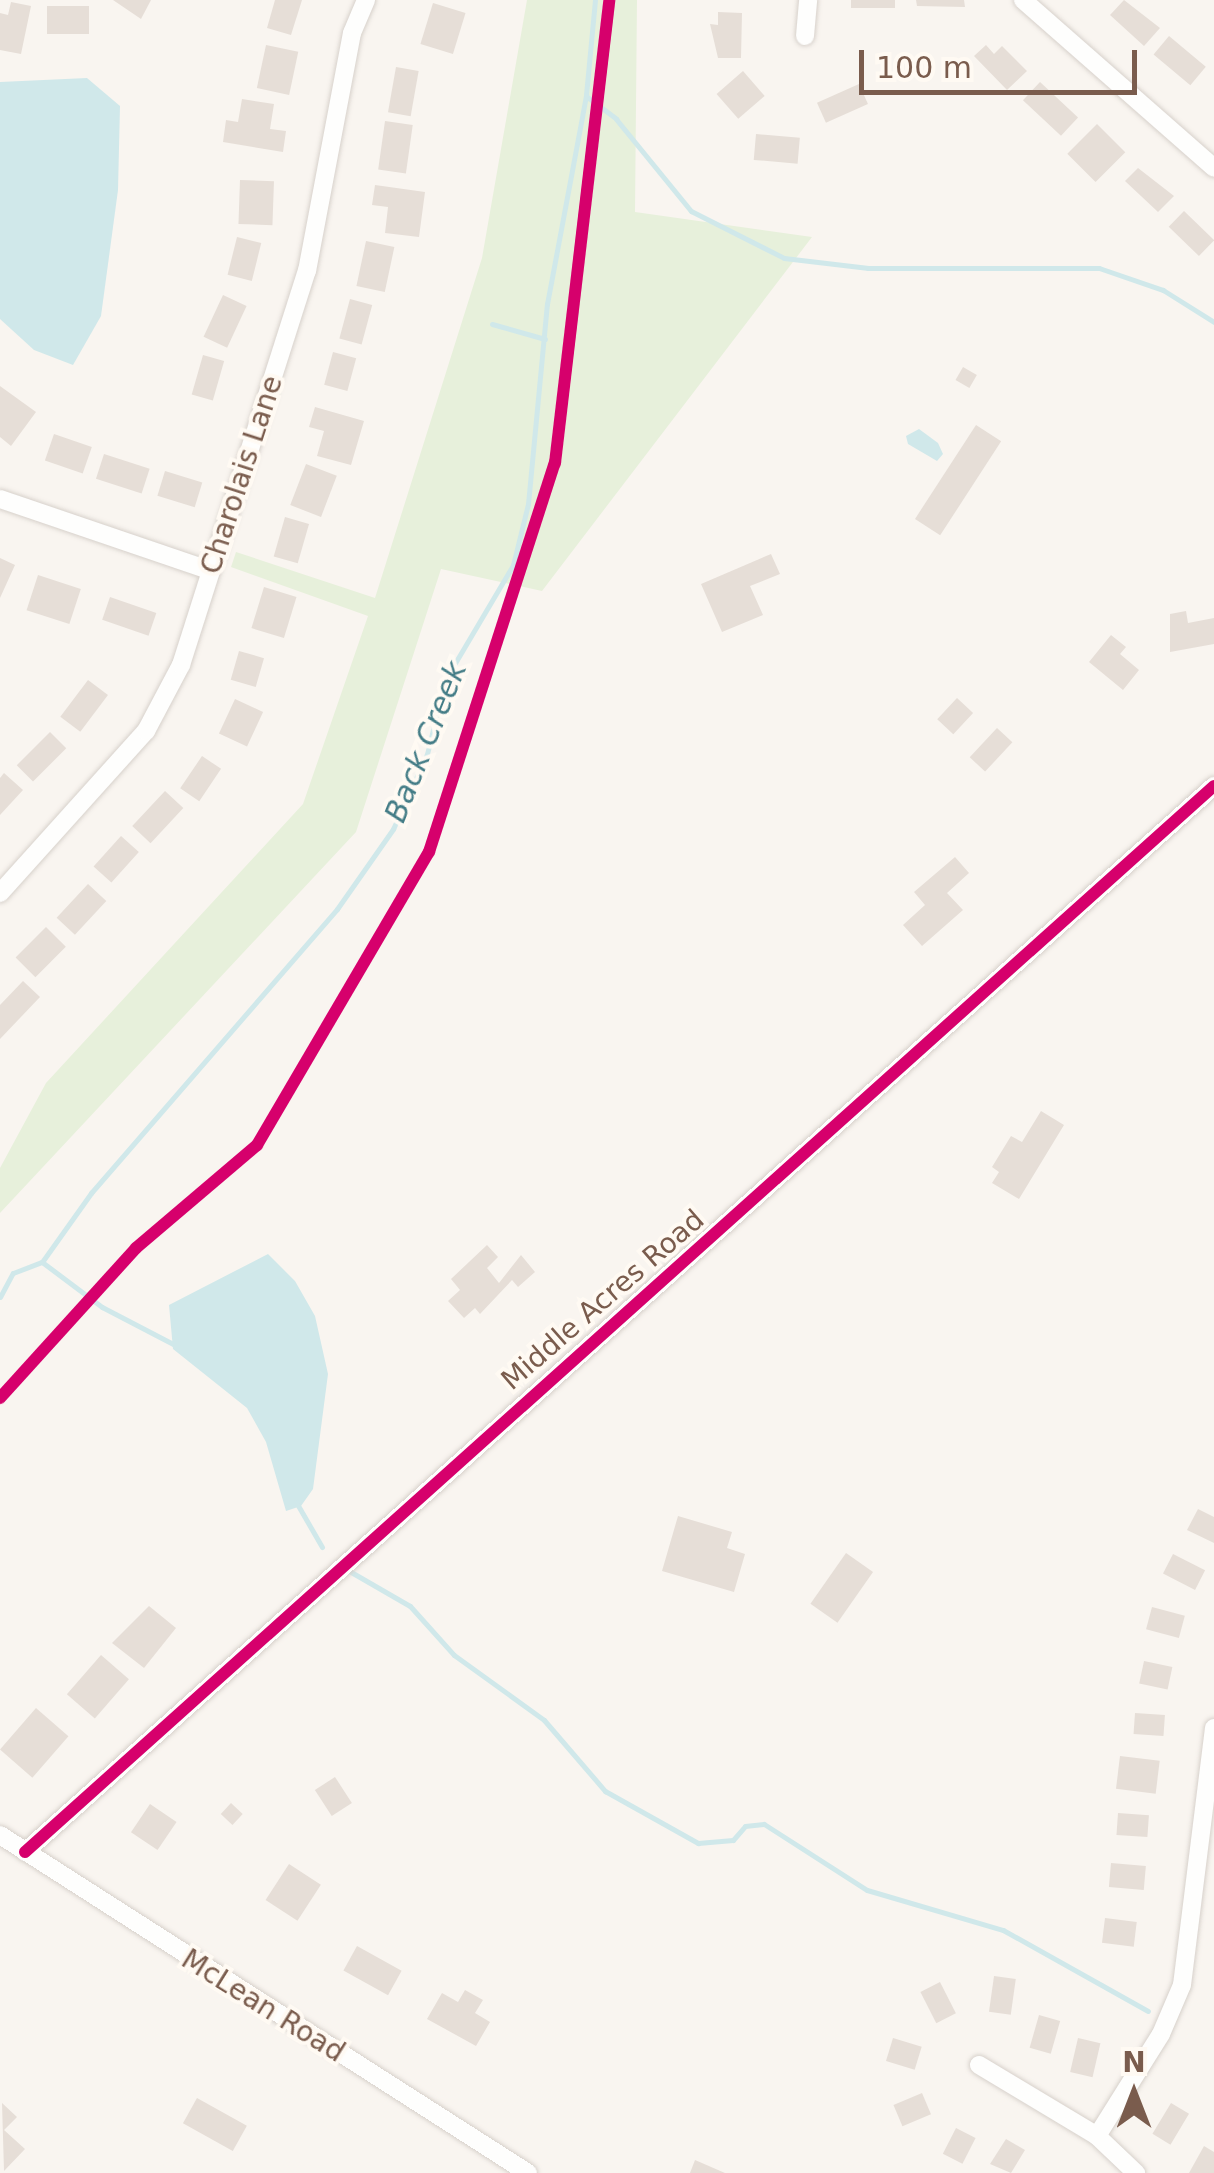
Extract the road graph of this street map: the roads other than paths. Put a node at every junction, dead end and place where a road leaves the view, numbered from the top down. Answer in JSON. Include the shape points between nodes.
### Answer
{"nodes":[{"id":1,"x":366,"y":0,"type":"edge"},
{"id":2,"x":808,"y":0,"type":"edge"},
{"id":3,"x":1023,"y":0,"type":"edge"},
{"id":4,"x":805,"y":36,"type":"dead end"},
{"id":5,"x":1214,"y":168,"type":"edge"},
{"id":6,"x":0,"y":500,"type":"edge"},
{"id":7,"x":211,"y":571,"type":"junction"},
{"id":8,"x":1214,"y":786,"type":"edge"},
{"id":9,"x":0,"y":892,"type":"edge"},
{"id":10,"x":1214,"y":1728,"type":"edge"},
{"id":11,"x":1209,"y":1826,"type":"edge"},
{"id":12,"x":0,"y":1835,"type":"edge"},
{"id":13,"x":25,"y":1852,"type":"junction"},
{"id":14,"x":979,"y":2065,"type":"dead end"},
{"id":15,"x":1097,"y":2136,"type":"junction"},
{"id":16,"x":528,"y":2173,"type":"edge"},
{"id":17,"x":1136,"y":2173,"type":"edge"}],
"edges":[{"from":1,"to":7,"type":"street","name":"Charolais Lane","via":[[352,32],[307,272]]},
{"from":2,"to":4,"type":"street"},
{"from":3,"to":5,"type":"street"},
{"from":6,"to":7,"type":"street"},
{"from":7,"to":9,"type":"street","name":"Charolais Lane","via":[[181,666],[146,731]]},
{"from":8,"to":13,"type":"street","name":"Middle Acres Road"},
{"from":10,"to":11,"type":"street"},
{"from":11,"to":15,"type":"street","via":[[1182,1985],[1162,2034]]},
{"from":12,"to":13,"type":"street","name":"McLean Road"},
{"from":13,"to":16,"type":"street","name":"McLean Road"},
{"from":14,"to":15,"type":"street"},
{"from":15,"to":17,"type":"street"}]}
